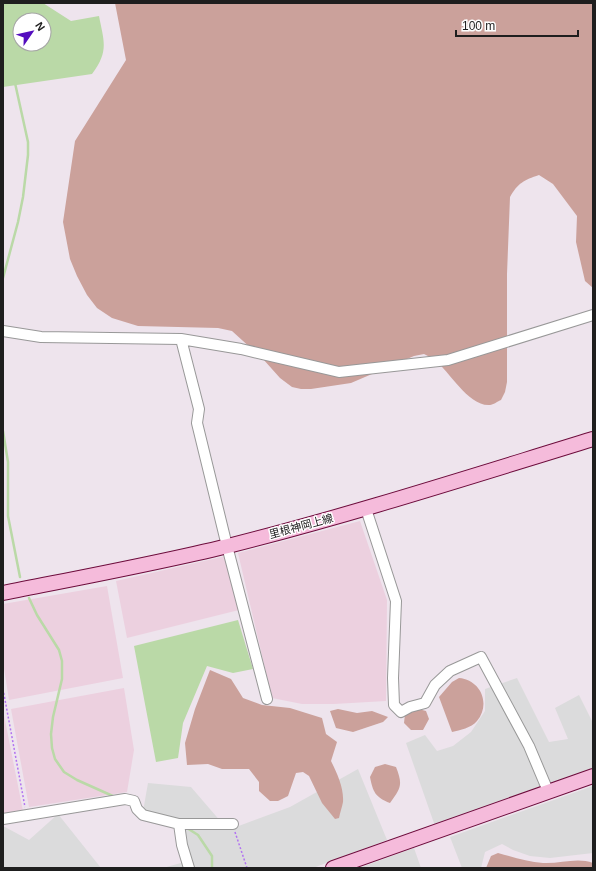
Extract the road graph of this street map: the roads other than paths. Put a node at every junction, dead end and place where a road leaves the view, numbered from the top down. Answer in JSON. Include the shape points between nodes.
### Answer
{"nodes":[{"id":1,"x":593,"y":315,"type":"edge"},
{"id":2,"x":3,"y":331,"type":"edge"},
{"id":3,"x":182,"y":339,"type":"junction"},
{"id":4,"x":593,"y":439,"type":"edge"},
{"id":5,"x":366,"y":509,"type":"junction"},
{"id":6,"x":227,"y":546,"type":"junction"},
{"id":7,"x":3,"y":593,"type":"edge"},
{"id":8,"x":267,"y":699,"type":"dead end"},
{"id":9,"x":593,"y":776,"type":"edge"},
{"id":10,"x":548,"y":791,"type":"junction"},
{"id":11,"x":3,"y":818,"type":"edge"},
{"id":12,"x":179,"y":824,"type":"junction"},
{"id":13,"x":233,"y":824,"type":"road end"},
{"id":14,"x":189,"y":868,"type":"edge"},
{"id":15,"x":333,"y":868,"type":"edge"}],
"edges":[{"from":1,"to":3,"type":"street","via":[[448,360],[339,372],[241,349]]},
{"from":2,"to":3,"type":"street","via":[[40,337]]},
{"from":3,"to":6,"type":"street","via":[[199,409],[197,423]]},
{"from":4,"to":5,"type":"main road","name":"里根神岡上線"},
{"from":5,"to":6,"type":"main road","name":"里根神岡上線"},
{"from":5,"to":10,"type":"street","via":[[396,601],[394,705],[402,712],[425,703],[435,685],[450,671],[481,657],[529,746]]},
{"from":6,"to":7,"type":"main road","name":"里根神岡上線"},
{"from":6,"to":8,"type":"street"},
{"from":9,"to":10,"type":"main road"},
{"from":10,"to":15,"type":"main road"},
{"from":11,"to":12,"type":"street","via":[[125,799],[134,801],[143,815]]},
{"from":12,"to":13,"type":"street"},
{"from":12,"to":14,"type":"street"}]}
